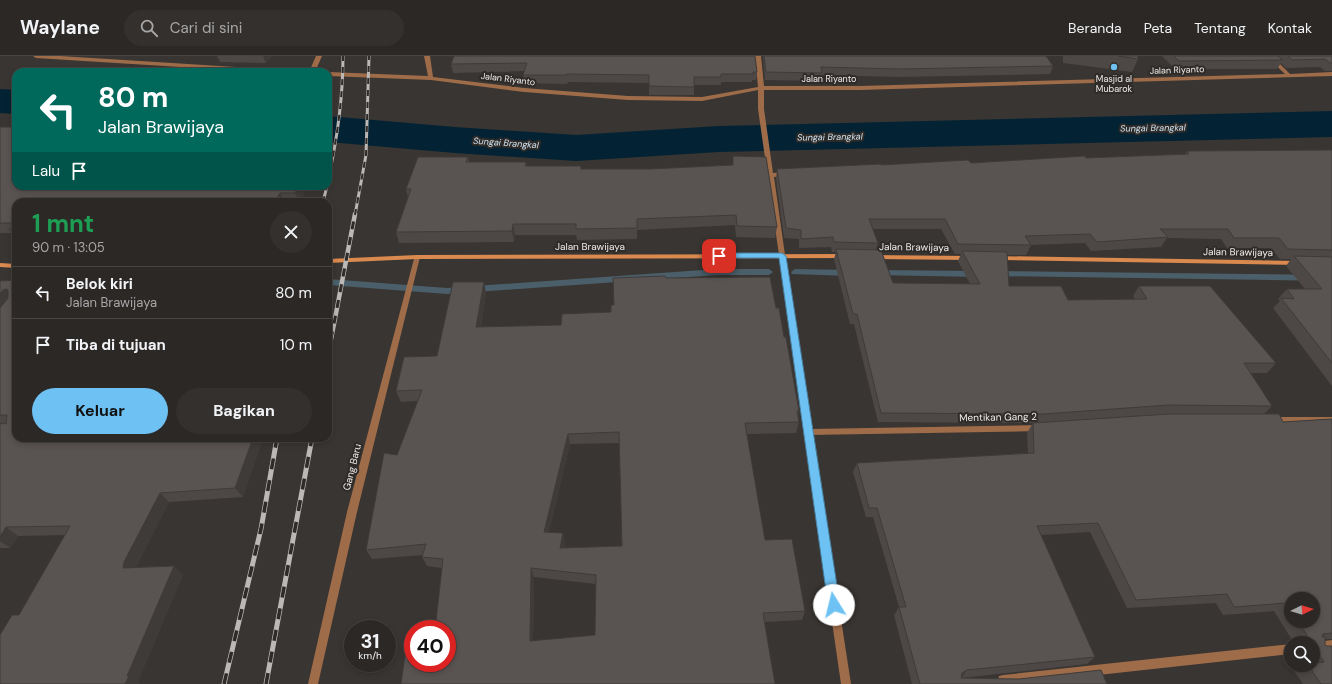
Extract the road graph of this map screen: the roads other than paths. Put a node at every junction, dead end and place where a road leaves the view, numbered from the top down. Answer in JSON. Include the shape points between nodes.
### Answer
{"nodes":[{"id":1,"x":36,"y":56,"type":"edge"},
{"id":2,"x":319,"y":56,"type":"edge"},
{"id":3,"x":427,"y":56,"type":"edge"},
{"id":4,"x":758,"y":56,"type":"edge"},
{"id":5,"x":1269,"y":56,"type":"edge"},
{"id":6,"x":223,"y":68,"type":"edge"},
{"id":7,"x":314,"y":68,"type":"edge"},
{"id":8,"x":332,"y":74,"type":"edge"},
{"id":9,"x":1288,"y":74,"type":"junction"},
{"id":10,"x":1332,"y":74,"type":"edge"},
{"id":11,"x":431,"y":78,"type":"junction"},
{"id":12,"x":762,"y":88,"type":"junction"},
{"id":13,"x":771,"y":174,"type":"junction"},
{"id":14,"x":795,"y":174,"type":"edge"},
{"id":15,"x":782,"y":256,"type":"junction"},
{"id":16,"x":854,"y":256,"type":"edge"},
{"id":17,"x":417,"y":257,"type":"junction"},
{"id":18,"x":862,"y":257,"type":"edge"},
{"id":19,"x":973,"y":258,"type":"edge"},
{"id":20,"x":989,"y":258,"type":"edge"},
{"id":21,"x":332,"y":260,"type":"edge"},
{"id":22,"x":1308,"y":263,"type":"edge"},
{"id":23,"x":0,"y":265,"type":"edge"},
{"id":24,"x":12,"y":266,"type":"edge"},
{"id":25,"x":1262,"y":420,"type":"edge"},
{"id":26,"x":1332,"y":420,"type":"edge"},
{"id":27,"x":1052,"y":427,"type":"edge"},
{"id":28,"x":808,"y":432,"type":"junction"},
{"id":29,"x":1332,"y":645,"type":"edge"},
{"id":30,"x":1320,"y":646,"type":"edge"},
{"id":31,"x":1284,"y":650,"type":"edge"},
{"id":32,"x":993,"y":681,"type":"edge"},
{"id":33,"x":313,"y":684,"type":"edge"},
{"id":34,"x":846,"y":684,"type":"edge"}],
"edges":[{"from":1,"to":6,"type":"street"},
{"from":2,"to":7,"type":"street"},
{"from":3,"to":11,"type":"street"},
{"from":4,"to":12,"type":"street"},
{"from":5,"to":9,"type":"street"},
{"from":8,"to":11,"type":"street","name":"Jalan Riyanto"},
{"from":9,"to":10,"type":"street","name":"Jalan Riyanto"},
{"from":9,"to":12,"type":"street","name":"Jalan Riyanto","via":[[1232,78],[868,88]]},
{"from":11,"to":12,"type":"street","name":"Jalan Riyanto","via":[[524,90],[628,98],[702,99]]},
{"from":12,"to":13,"type":"street","via":[[761,109]]},
{"from":13,"to":14,"type":"street"},
{"from":13,"to":15,"type":"street"},
{"from":15,"to":16,"type":"main road","name":"Jalan Brawijaya"},
{"from":15,"to":17,"type":"main road","name":"Jalan Brawijaya"},
{"from":15,"to":28,"type":"street"},
{"from":17,"to":21,"type":"main road","name":"Jalan Brawijaya"},
{"from":17,"to":33,"type":"street","name":"Gang Baru","via":[[352,512]]},
{"from":18,"to":19,"type":"main road","name":"Jalan Brawijaya"},
{"from":20,"to":22,"type":"main road","name":"Jalan Brawijaya"},
{"from":23,"to":24,"type":"main road"},
{"from":25,"to":26,"type":"street"},
{"from":27,"to":28,"type":"street","name":"Mentikan Gang 2"},
{"from":28,"to":34,"type":"street"},
{"from":29,"to":30,"type":"street"},
{"from":31,"to":32,"type":"street"}]}
